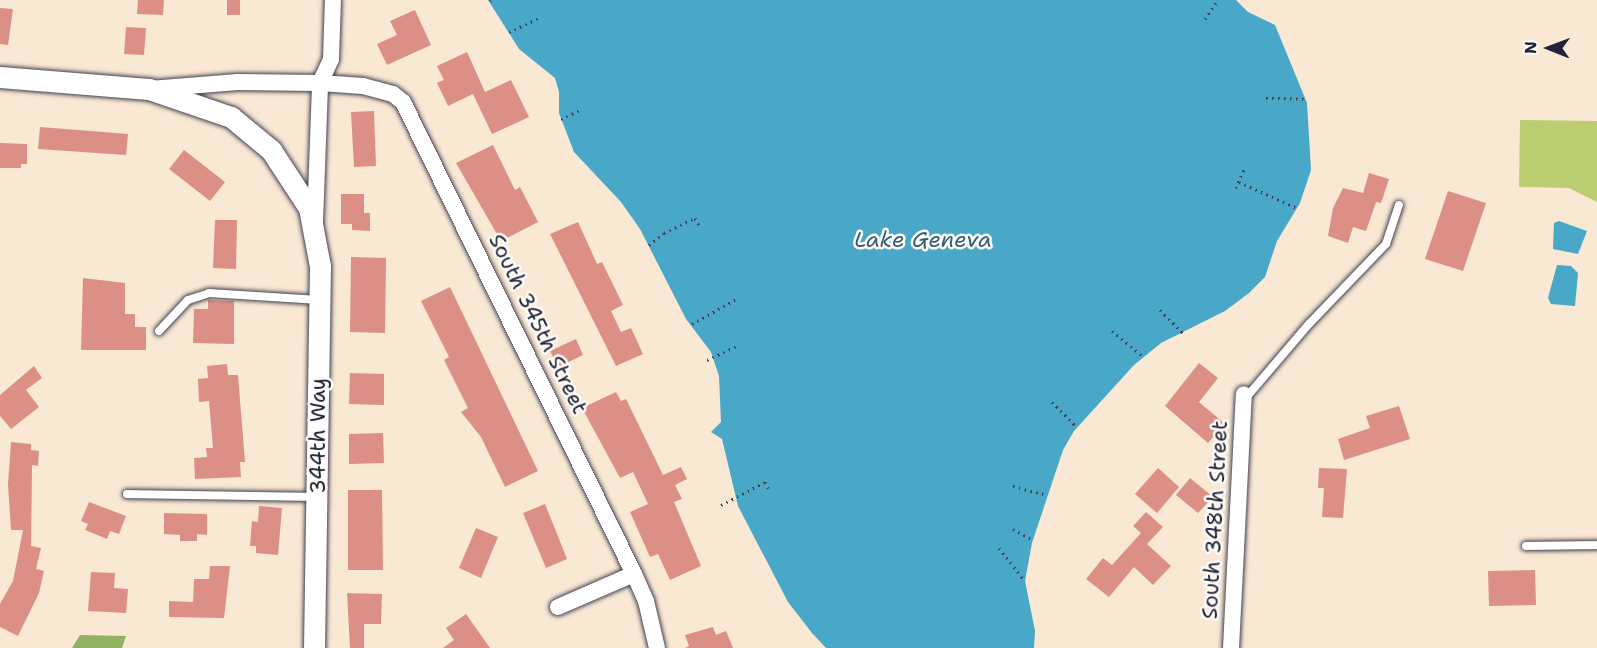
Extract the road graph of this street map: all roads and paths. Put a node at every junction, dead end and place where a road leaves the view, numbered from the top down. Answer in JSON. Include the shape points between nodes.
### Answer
{"nodes":[{"id":1,"x":333,"y":0,"type":"edge"},
{"id":2,"x":1218,"y":0,"type":"edge"},
{"id":3,"x":538,"y":18,"type":"dead end"},
{"id":4,"x":1205,"y":19,"type":"dead end"},
{"id":5,"x":508,"y":32,"type":"dead end"},
{"id":6,"x":0,"y":77,"type":"edge"},
{"id":7,"x":320,"y":83,"type":"junction"},
{"id":8,"x":149,"y":89,"type":"junction"},
{"id":9,"x":1266,"y":98,"type":"dead end"},
{"id":10,"x":1306,"y":99,"type":"dead end"},
{"id":11,"x":580,"y":110,"type":"dead end"},
{"id":12,"x":561,"y":119,"type":"dead end"},
{"id":13,"x":1244,"y":169,"type":"dead end"},
{"id":14,"x":1239,"y":182,"type":"junction"},
{"id":15,"x":1236,"y":188,"type":"dead end"},
{"id":16,"x":1399,"y":205,"type":"dead end"},
{"id":17,"x":1297,"y":208,"type":"dead end"},
{"id":18,"x":315,"y":225,"type":"junction"},
{"id":19,"x":699,"y":225,"type":"dead end"},
{"id":20,"x":649,"y":245,"type":"dead end"},
{"id":21,"x":738,"y":298,"type":"dead end"},
{"id":22,"x":319,"y":300,"type":"junction"},
{"id":23,"x":1160,"y":310,"type":"dead end"},
{"id":24,"x":692,"y":324,"type":"dead end"},
{"id":25,"x":159,"y":331,"type":"dead end"},
{"id":26,"x":1112,"y":331,"type":"dead end"},
{"id":27,"x":1183,"y":333,"type":"dead end"},
{"id":28,"x":739,"y":345,"type":"dead end"},
{"id":29,"x":1144,"y":357,"type":"dead end"},
{"id":30,"x":707,"y":360,"type":"dead end"},
{"id":31,"x":1244,"y":397,"type":"joint"},
{"id":32,"x":1052,"y":402,"type":"dead end"},
{"id":33,"x":1077,"y":427,"type":"dead end"},
{"id":34,"x":1013,"y":486,"type":"dead end"},
{"id":35,"x":768,"y":488,"type":"dead end"},
{"id":36,"x":127,"y":494,"type":"dead end"},
{"id":37,"x":1047,"y":495,"type":"dead end"},
{"id":38,"x":318,"y":497,"type":"junction"},
{"id":39,"x":722,"y":506,"type":"dead end"},
{"id":40,"x":1013,"y":529,"type":"dead end"},
{"id":41,"x":1033,"y":540,"type":"dead end"},
{"id":42,"x":1597,"y":545,"type":"edge"},
{"id":43,"x":1526,"y":546,"type":"dead end"},
{"id":44,"x":999,"y":548,"type":"dead end"},
{"id":45,"x":634,"y":574,"type":"junction"},
{"id":46,"x":1025,"y":581,"type":"dead end"},
{"id":47,"x":558,"y":607,"type":"dead end"},
{"id":48,"x":314,"y":648,"type":"edge"},
{"id":49,"x":657,"y":648,"type":"edge"},
{"id":50,"x":1231,"y":648,"type":"edge"}],
"edges":[{"from":1,"to":7,"type":"street","via":[[331,59]]},
{"from":2,"to":4,"type":"path"},
{"from":3,"to":5,"type":"path"},
{"from":6,"to":8,"type":"street"},
{"from":7,"to":8,"type":"street","name":"South 345th Street","via":[[220,83]]},
{"from":7,"to":18,"type":"street"},
{"from":7,"to":45,"type":"street","name":"South 345th Street","via":[[363,86],[393,94],[406,107]]},
{"from":8,"to":18,"type":"street","via":[[244,124],[281,162]]},
{"from":9,"to":10,"type":"path"},
{"from":11,"to":12,"type":"path"},
{"from":13,"to":14,"type":"path"},
{"from":14,"to":15,"type":"path"},
{"from":14,"to":17,"type":"path"},
{"from":16,"to":31,"type":"lane","via":[[1386,244]]},
{"from":18,"to":22,"type":"street","name":"344th Way"},
{"from":19,"to":20,"type":"path","via":[[695,218]]},
{"from":21,"to":24,"type":"path"},
{"from":22,"to":25,"type":"lane","via":[[209,293],[188,300]]},
{"from":22,"to":38,"type":"street","name":"344th Way"},
{"from":23,"to":27,"type":"path"},
{"from":26,"to":29,"type":"path"},
{"from":28,"to":30,"type":"path"},
{"from":31,"to":50,"type":"street","name":"South 348th Street"},
{"from":32,"to":33,"type":"path"},
{"from":34,"to":37,"type":"path"},
{"from":35,"to":39,"type":"path","via":[[765,482]]},
{"from":36,"to":38,"type":"lane"},
{"from":38,"to":48,"type":"street","name":"344th Way"},
{"from":40,"to":41,"type":"path"},
{"from":42,"to":43,"type":"lane"},
{"from":44,"to":46,"type":"path"},
{"from":45,"to":47,"type":"street"},
{"from":45,"to":49,"type":"street","name":"South 345th Street","via":[[646,601]]}]}
